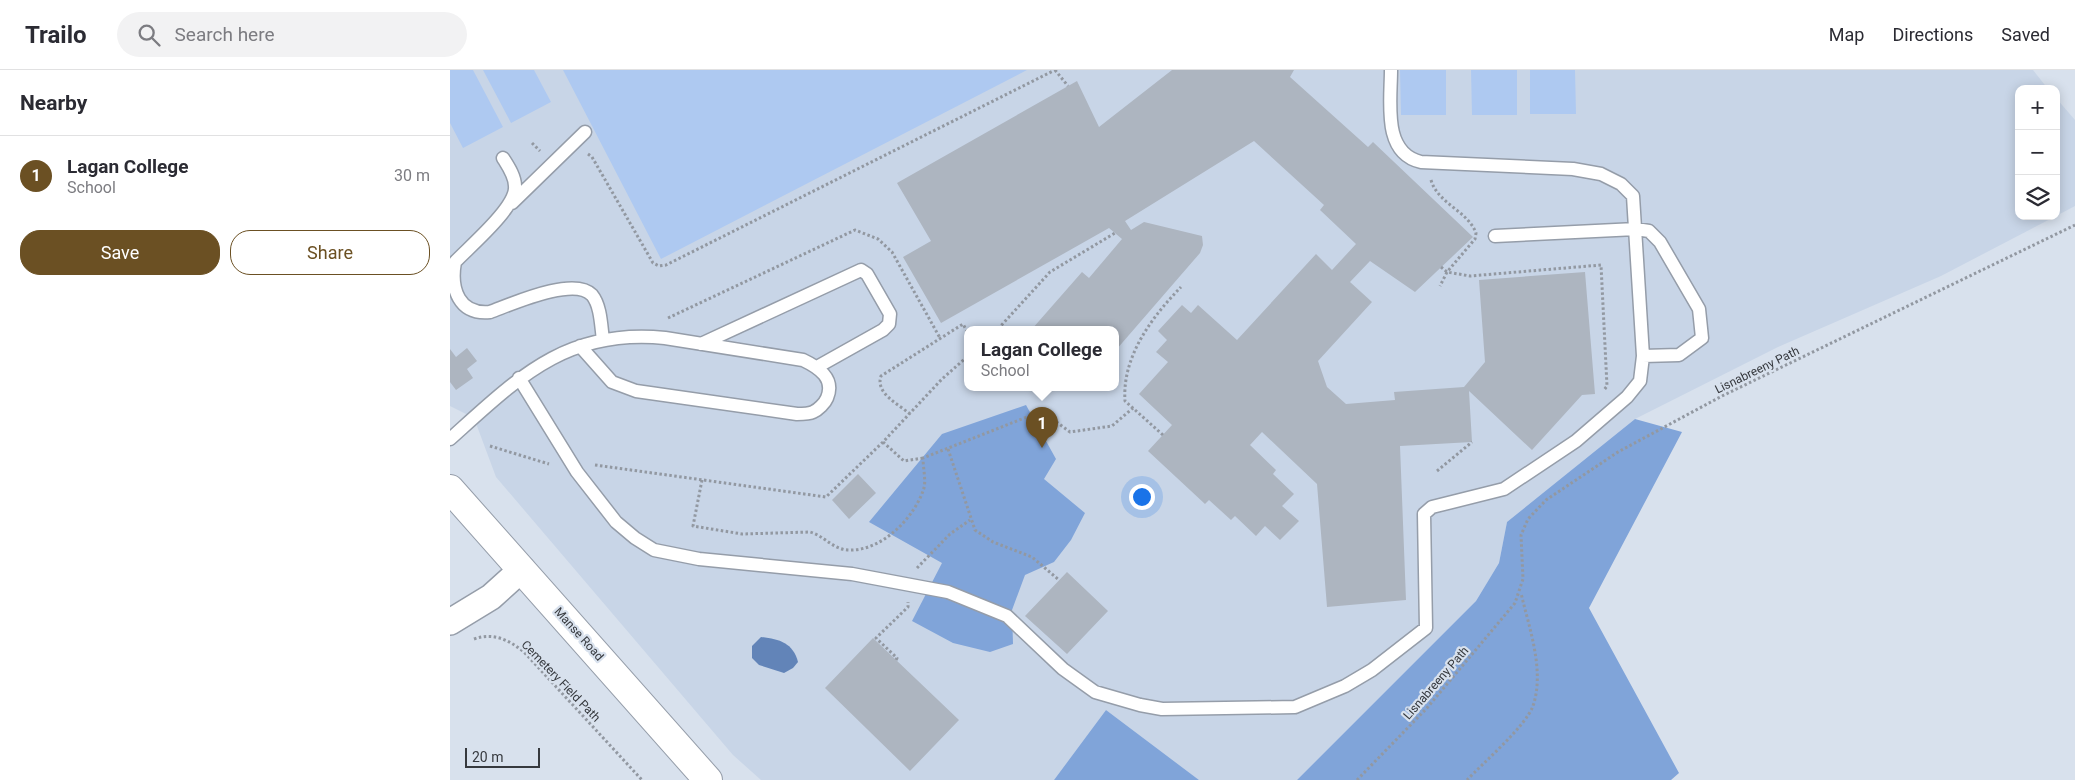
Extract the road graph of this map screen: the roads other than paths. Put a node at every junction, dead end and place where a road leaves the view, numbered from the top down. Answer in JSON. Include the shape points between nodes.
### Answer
{"nodes":[{"id":1,"x":1391,"y":70,"type":"edge"},
{"id":2,"x":586,"y":132,"type":"dead end"},
{"id":3,"x":503,"y":158,"type":"dead end"},
{"id":4,"x":505,"y":210,"type":"junction"},
{"id":5,"x":1636,"y":229,"type":"junction"},
{"id":6,"x":1495,"y":236,"type":"dead end"},
{"id":7,"x":604,"y":340,"type":"junction"},
{"id":8,"x":701,"y":344,"type":"junction"},
{"id":9,"x":580,"y":346,"type":"junction"},
{"id":10,"x":1643,"y":356,"type":"junction"},
{"id":11,"x":817,"y":366,"type":"junction"},
{"id":12,"x":519,"y":378,"type":"junction"},
{"id":13,"x":450,"y":439,"type":"edge"},
{"id":14,"x":450,"y":489,"type":"edge"},
{"id":15,"x":522,"y":569,"type":"junction"},
{"id":16,"x":450,"y":622,"type":"edge"},
{"id":17,"x":708,"y":780,"type":"edge"}],
"edges":[{"from":1,"to":5,"type":"lane","via":[[1394,139],[1409,159],[1573,169],[1600,174],[1621,184],[1633,196]]},
{"from":2,"to":4,"type":"lane"},
{"from":3,"to":4,"type":"lane","via":[[516,187]]},
{"from":4,"to":7,"type":"lane","via":[[455,262],[450,283],[454,294],[461,303],[481,313],[559,290],[583,289],[598,307]]},
{"from":5,"to":6,"type":"lane"},
{"from":5,"to":10,"type":"lane"},
{"from":5,"to":10,"type":"lane","via":[[1649,231],[1660,242],[1699,309],[1702,338],[1679,355]]},
{"from":7,"to":8,"type":"lane","via":[[644,336]]},
{"from":7,"to":9,"type":"lane"},
{"from":8,"to":11,"type":"lane","via":[[804,360]]},
{"from":8,"to":11,"type":"lane","via":[[861,270],[868,274],[890,314],[889,324]]},
{"from":9,"to":11,"type":"lane","via":[[612,382],[636,391],[797,414],[813,412],[825,403],[830,389],[827,377]]},
{"from":9,"to":12,"type":"lane","via":[[542,363]]},
{"from":10,"to":12,"type":"lane","via":[[1640,381],[1627,397],[1576,441],[1504,489],[1432,507],[1424,514],[1426,628],[1372,670],[1345,686],[1295,706],[1162,709],[1095,692],[1063,669],[1007,616],[948,592],[852,574],[699,558],[654,550],[616,522],[576,472]]},
{"from":12,"to":13,"type":"lane"},
{"from":14,"to":15,"type":"street","name":"Manse Road"},
{"from":15,"to":16,"type":"street","via":[[491,597]]},
{"from":15,"to":17,"type":"street","name":"Manse Road"}]}
